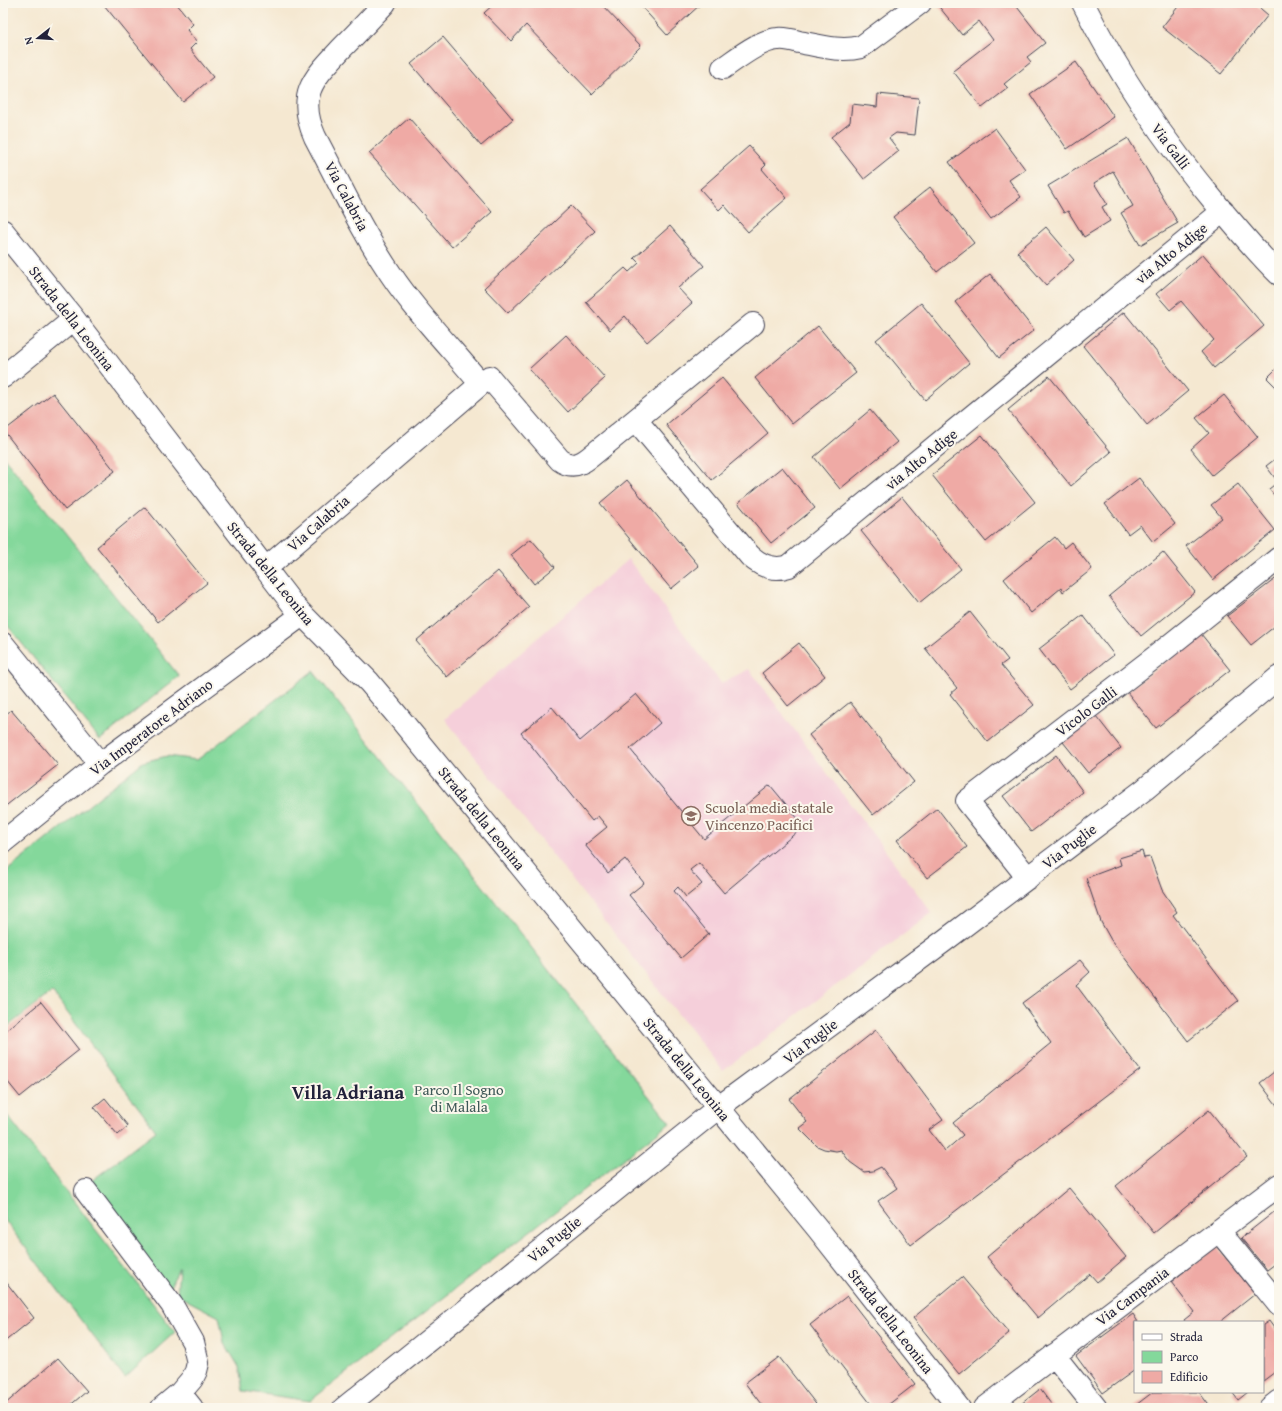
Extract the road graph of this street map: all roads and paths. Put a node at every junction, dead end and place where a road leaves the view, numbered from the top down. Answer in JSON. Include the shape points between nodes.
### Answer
{"nodes":[{"id":1,"x":385,"y":3,"type":"edge"},
{"id":2,"x":920,"y":3,"type":"edge"},
{"id":3,"x":1083,"y":3,"type":"edge"},
{"id":4,"x":723,"y":68,"type":"dead end"},
{"id":5,"x":1223,"y":211,"type":"junction"},
{"id":6,"x":3,"y":231,"type":"edge"},
{"id":7,"x":1279,"y":274,"type":"edge"},
{"id":8,"x":74,"y":319,"type":"junction"},
{"id":9,"x":753,"y":324,"type":"dead end"},
{"id":10,"x":3,"y":377,"type":"edge"},
{"id":11,"x":485,"y":380,"type":"junction"},
{"id":12,"x":636,"y":420,"type":"junction"},
{"id":13,"x":1279,"y":558,"type":"edge"},
{"id":14,"x":265,"y":568,"type":"junction"},
{"id":15,"x":302,"y":615,"type":"junction"},
{"id":16,"x":3,"y":644,"type":"edge"},
{"id":17,"x":1279,"y":677,"type":"edge"},
{"id":18,"x":100,"y":764,"type":"junction"},
{"id":19,"x":3,"y":842,"type":"edge"},
{"id":20,"x":1028,"y":878,"type":"junction"},
{"id":21,"x":719,"y":1107,"type":"junction"},
{"id":22,"x":1279,"y":1185,"type":"edge"},
{"id":23,"x":86,"y":1191,"type":"dead end"},
{"id":24,"x":1218,"y":1230,"type":"junction"},
{"id":25,"x":1279,"y":1305,"type":"edge"},
{"id":26,"x":1054,"y":1355,"type":"junction"},
{"id":27,"x":186,"y":1400,"type":"edge"},
{"id":28,"x":1279,"y":1401,"type":"edge"},
{"id":29,"x":951,"y":1405,"type":"edge"},
{"id":30,"x":162,"y":1408,"type":"edge"},
{"id":31,"x":344,"y":1408,"type":"edge"},
{"id":32,"x":985,"y":1408,"type":"edge"},
{"id":33,"x":1096,"y":1408,"type":"edge"},
{"id":34,"x":1270,"y":1408,"type":"edge"}],
"edges":[{"from":1,"to":11,"type":"street","name":"Via Calabria","via":[[315,78],[308,95],[309,122],[376,252],[408,297]]},
{"from":2,"to":4,"type":"street","via":[[861,47],[833,49],[777,39],[761,44]]},
{"from":3,"to":5,"type":"street","name":"Via Galli","via":[[1112,58],[1142,105],[1179,157]]},
{"from":5,"to":7,"type":"street","name":"Via Galli"},
{"from":5,"to":12,"type":"street","name":"via Alto Adige","via":[[789,566],[768,567],[750,556]]},
{"from":6,"to":8,"type":"street","name":"Strada della Leonina"},
{"from":8,"to":10,"type":"street"},
{"from":8,"to":14,"type":"street","name":"Strada della Leonina"},
{"from":9,"to":12,"type":"street"},
{"from":11,"to":12,"type":"street","via":[[556,456],[572,466],[586,460]]},
{"from":11,"to":14,"type":"street","name":"Via Calabria"},
{"from":13,"to":20,"type":"street","name":"Vicolo Galli","via":[[967,801]]},
{"from":14,"to":15,"type":"street","name":"Strada della Leonina"},
{"from":15,"to":18,"type":"street","name":"Via Imperatore Adriano"},
{"from":15,"to":21,"type":"street","name":"Strada della Leonina","via":[[369,682]]},
{"from":16,"to":18,"type":"street"},
{"from":17,"to":20,"type":"street","name":"Via Puglie","via":[[1145,789]]},
{"from":18,"to":19,"type":"street","name":"Via Imperatore Adriano"},
{"from":20,"to":21,"type":"street","name":"Via Puglie"},
{"from":21,"to":29,"type":"street","name":"Strada della Leonina","via":[[818,1229]]},
{"from":21,"to":31,"type":"street","name":"Via Puglie"},
{"from":22,"to":24,"type":"street","name":"Via Campania"},
{"from":23,"to":27,"type":"street","via":[[172,1305],[193,1342],[198,1358]]},
{"from":24,"to":25,"type":"street"},
{"from":24,"to":26,"type":"street","name":"Via Campania"},
{"from":26,"to":32,"type":"street","name":"Via Campania"},
{"from":26,"to":33,"type":"street"},
{"from":27,"to":30,"type":"street"},
{"from":28,"to":34,"type":"street"}]}
